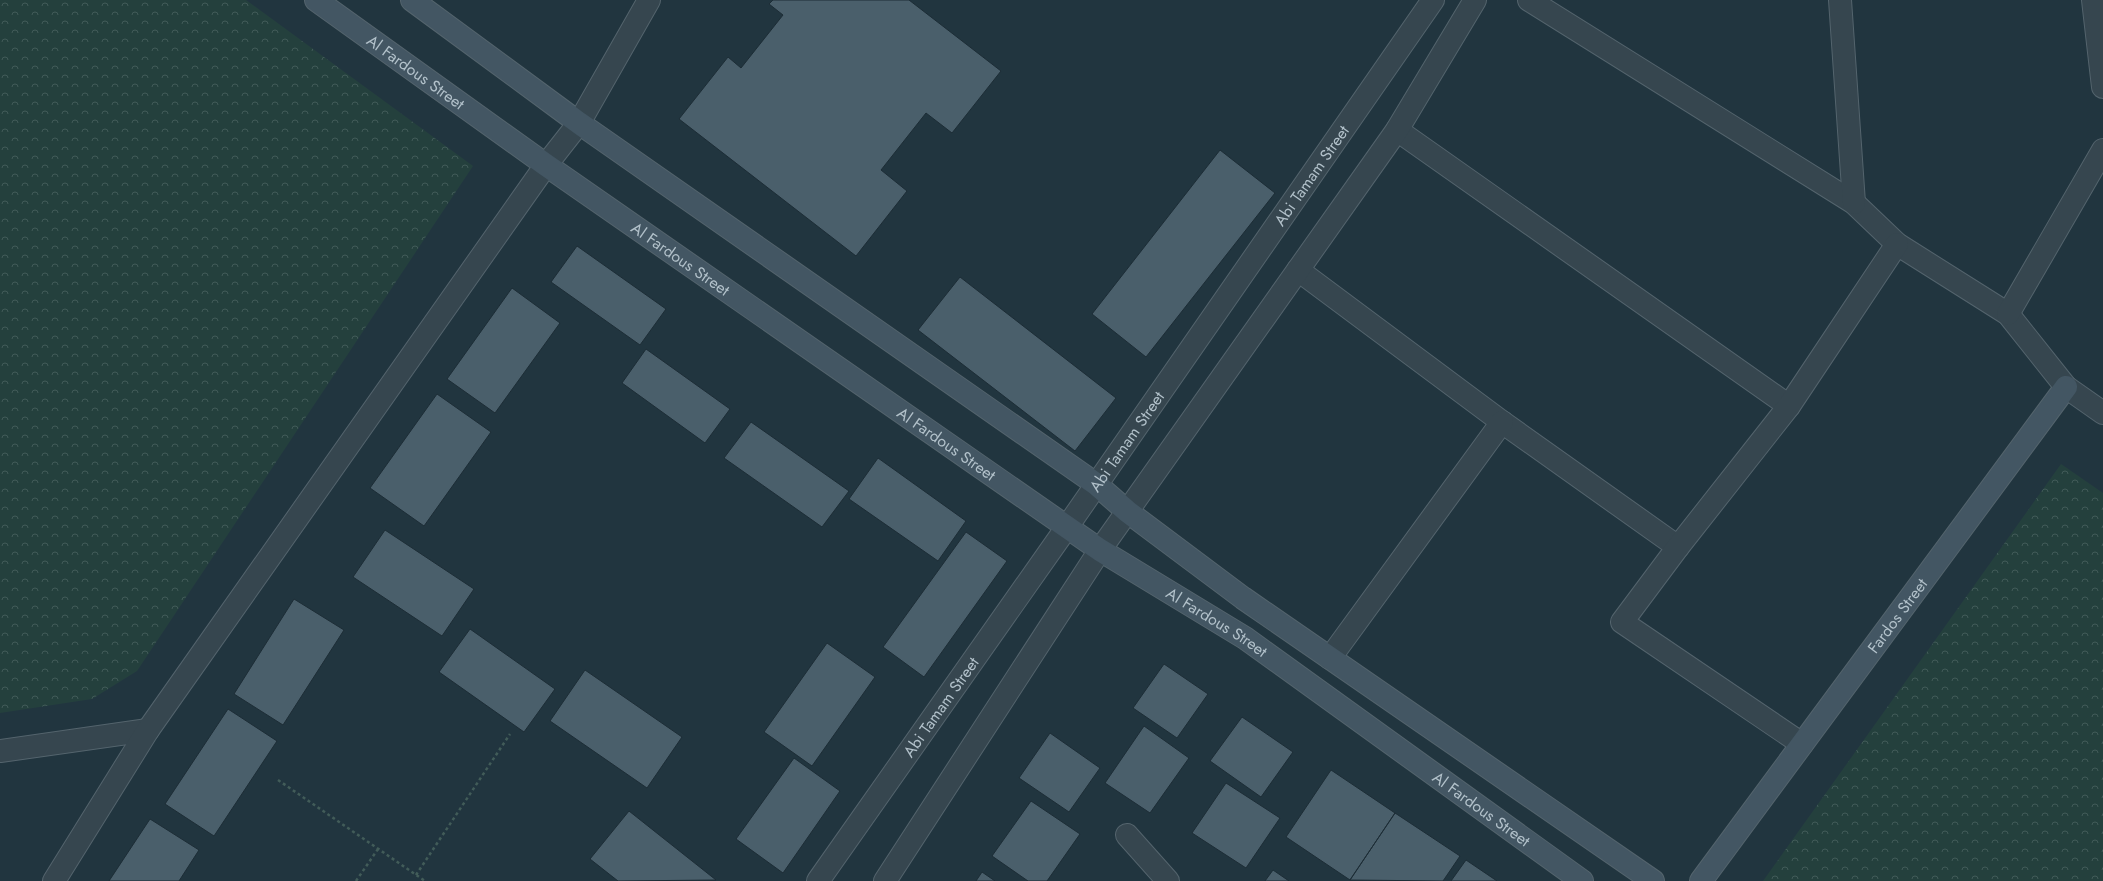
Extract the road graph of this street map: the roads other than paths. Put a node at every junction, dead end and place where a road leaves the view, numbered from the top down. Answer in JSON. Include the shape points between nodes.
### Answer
{"nodes":[{"id":1,"x":316,"y":0,"type":"edge"},
{"id":2,"x":412,"y":0,"type":"edge"},
{"id":3,"x":649,"y":0,"type":"edge"},
{"id":4,"x":1433,"y":0,"type":"edge"},
{"id":5,"x":1475,"y":0,"type":"edge"},
{"id":6,"x":1529,"y":0,"type":"edge"},
{"id":7,"x":1840,"y":0,"type":"edge"},
{"id":8,"x":2093,"y":0,"type":"edge"},
{"id":9,"x":2103,"y":87,"type":"edge"},
{"id":10,"x":579,"y":122,"type":"junction"},
{"id":11,"x":1397,"y":130,"type":"junction"},
{"id":12,"x":2103,"y":150,"type":"edge"},
{"id":13,"x":546,"y":166,"type":"junction"},
{"id":14,"x":1854,"y":203,"type":"junction"},
{"id":15,"x":1897,"y":244,"type":"junction"},
{"id":16,"x":1298,"y":270,"type":"junction"},
{"id":17,"x":2008,"y":314,"type":"junction"},
{"id":18,"x":2066,"y":387,"type":"junction"},
{"id":19,"x":1789,"y":406,"type":"junction"},
{"id":20,"x":2103,"y":413,"type":"edge"},
{"id":21,"x":1502,"y":422,"type":"junction"},
{"id":22,"x":1096,"y":484,"type":"junction"},
{"id":23,"x":1128,"y":512,"type":"junction"},
{"id":24,"x":1067,"y":527,"type":"junction"},
{"id":25,"x":1678,"y":547,"type":"junction"},
{"id":26,"x":1100,"y":550,"type":"junction"},
{"id":27,"x":1330,"y":658,"type":"junction"},
{"id":28,"x":148,"y":730,"type":"junction"},
{"id":29,"x":1802,"y":744,"type":"junction"},
{"id":30,"x":0,"y":751,"type":"edge"},
{"id":31,"x":1127,"y":835,"type":"dead end"},
{"id":32,"x":54,"y":881,"type":"edge"},
{"id":33,"x":818,"y":881,"type":"edge"},
{"id":34,"x":885,"y":881,"type":"edge"},
{"id":35,"x":1168,"y":881,"type":"edge"},
{"id":36,"x":1582,"y":881,"type":"edge"},
{"id":37,"x":1653,"y":881,"type":"edge"},
{"id":38,"x":1701,"y":881,"type":"edge"}],
"edges":[{"from":1,"to":13,"type":"main road","name":"Al Fardous Street"},
{"from":2,"to":10,"type":"main road","name":"Al Fardous Street"},
{"from":3,"to":10,"type":"street"},
{"from":4,"to":22,"type":"street","name":"Abi Tamam Street"},
{"from":5,"to":11,"type":"street"},
{"from":6,"to":14,"type":"street"},
{"from":7,"to":14,"type":"street"},
{"from":8,"to":9,"type":"street"},
{"from":10,"to":13,"type":"street"},
{"from":10,"to":22,"type":"main road","name":"Al Fardous Street"},
{"from":11,"to":16,"type":"street"},
{"from":11,"to":19,"type":"street"},
{"from":12,"to":17,"type":"street"},
{"from":13,"to":24,"type":"main road","name":"Al Fardous Street"},
{"from":13,"to":28,"type":"street"},
{"from":14,"to":15,"type":"street"},
{"from":15,"to":17,"type":"street"},
{"from":15,"to":19,"type":"street"},
{"from":16,"to":21,"type":"street"},
{"from":16,"to":23,"type":"street"},
{"from":17,"to":18,"type":"street"},
{"from":18,"to":20,"type":"street"},
{"from":18,"to":29,"type":"main road","name":"Fardos Street"},
{"from":19,"to":25,"type":"street"},
{"from":21,"to":25,"type":"street"},
{"from":21,"to":27,"type":"street"},
{"from":22,"to":23,"type":"main road","name":"Al Fardous Street"},
{"from":22,"to":24,"type":"street","name":"Abi Tamam Street"},
{"from":23,"to":26,"type":"street"},
{"from":23,"to":27,"type":"main road","name":"Al Fardous Street","via":[[1243,598]]},
{"from":24,"to":26,"type":"main road","name":"Al Fardous Street"},
{"from":24,"to":33,"type":"street","name":"Abi Tamam Street"},
{"from":25,"to":29,"type":"street","via":[[1622,622]]},
{"from":26,"to":34,"type":"street"},
{"from":26,"to":36,"type":"main road","name":"Al Fardous Street","via":[[1244,638]]},
{"from":27,"to":37,"type":"main road","name":"Al Fardous Street"},
{"from":28,"to":30,"type":"street"},
{"from":28,"to":32,"type":"street"},
{"from":29,"to":38,"type":"main road","name":"Fardos Street"},
{"from":31,"to":35,"type":"street"}]}
